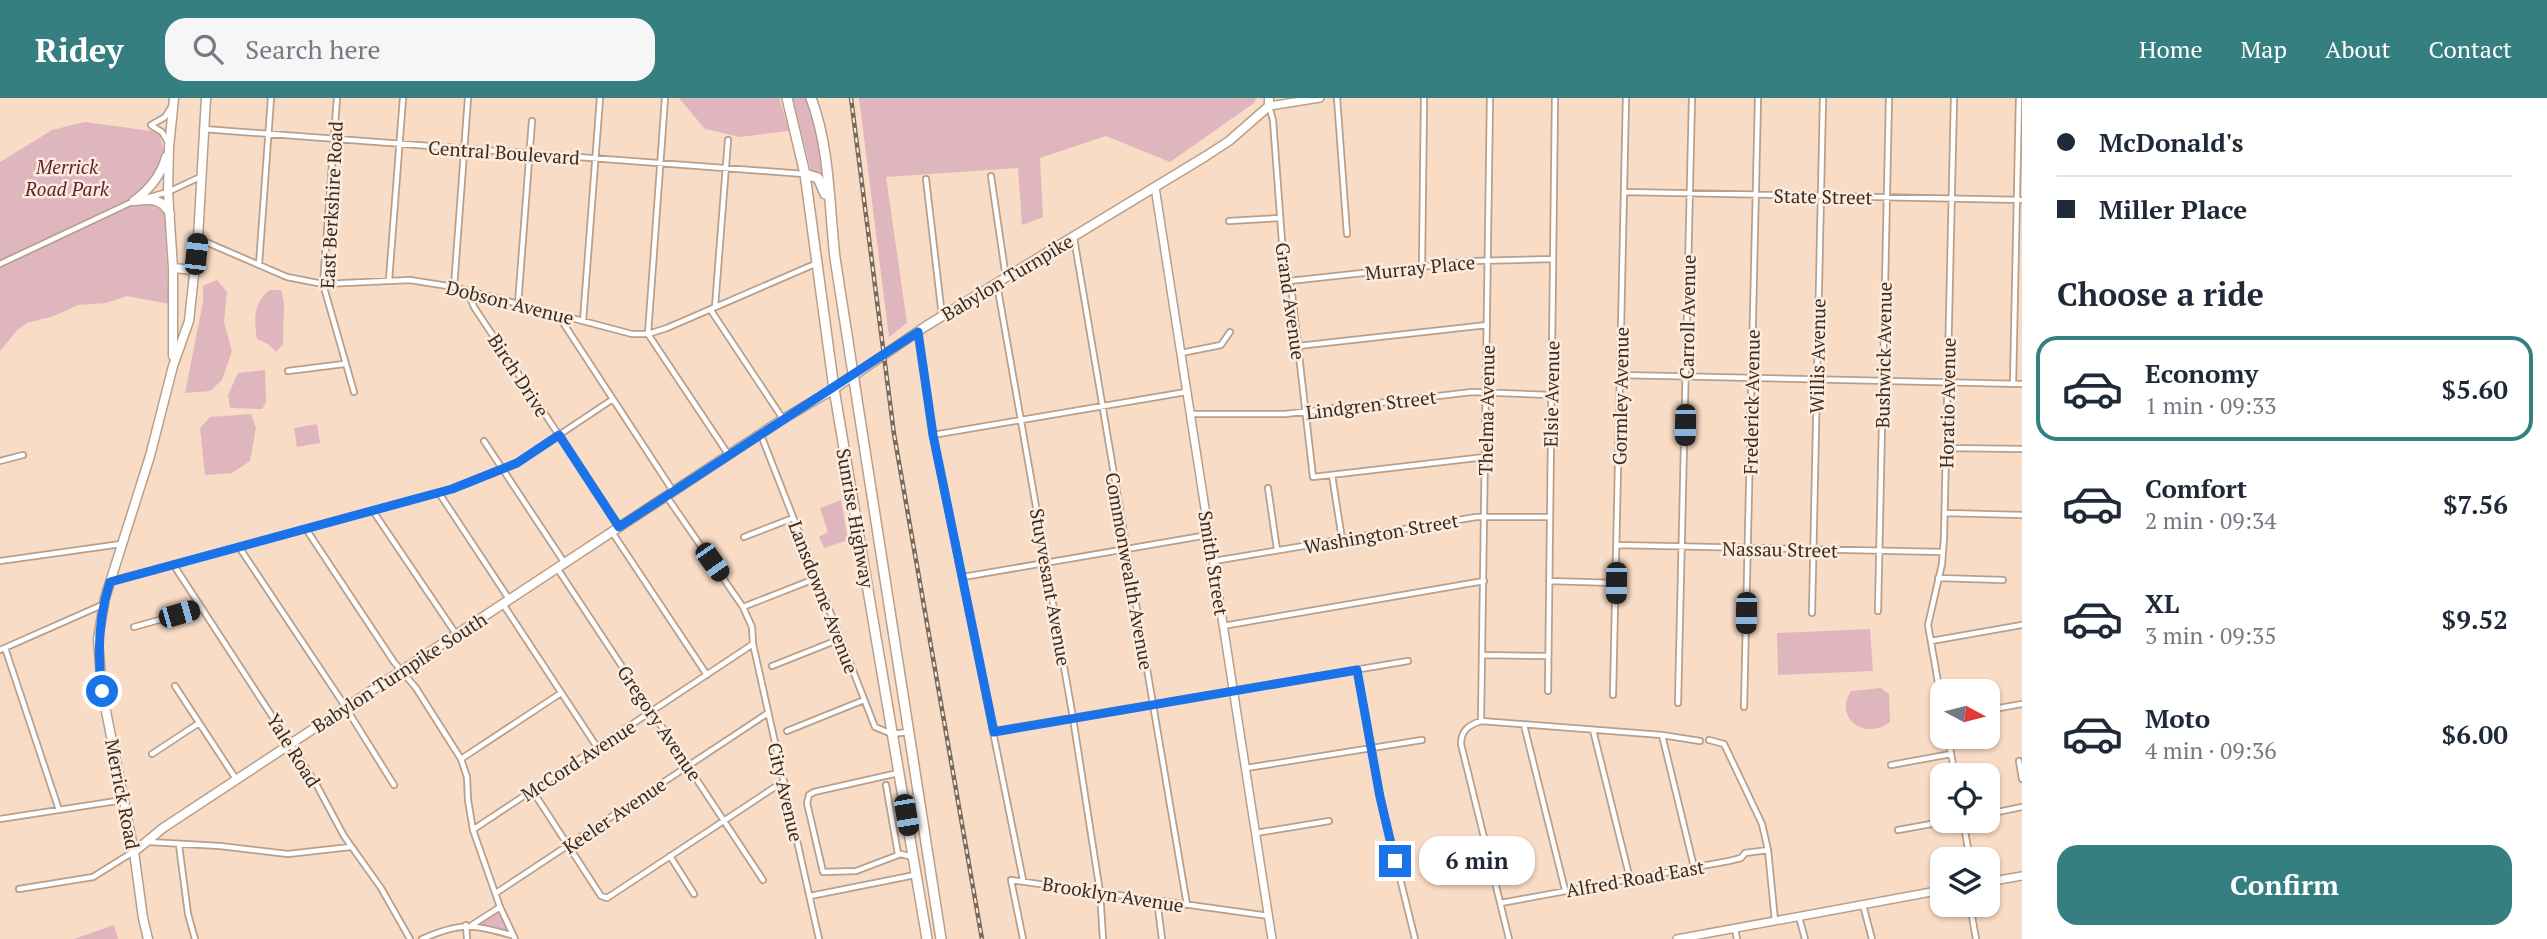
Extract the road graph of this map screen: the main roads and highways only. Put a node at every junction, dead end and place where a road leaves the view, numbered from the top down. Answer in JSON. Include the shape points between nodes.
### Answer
{"nodes":[{"id":1,"x":174,"y":98,"type":"edge"},
{"id":2,"x":205,"y":98,"type":"edge"},
{"id":3,"x":787,"y":98,"type":"edge"},
{"id":4,"x":811,"y":98,"type":"edge"},
{"id":5,"x":1269,"y":102,"type":"edge"},
{"id":6,"x":169,"y":147,"type":"junction"},
{"id":7,"x":805,"y":174,"type":"junction"},
{"id":8,"x":830,"y":205,"type":"junction"},
{"id":9,"x":172,"y":217,"type":"junction"},
{"id":10,"x":173,"y":268,"type":"junction"},
{"id":11,"x":194,"y":270,"type":"junction"},
{"id":12,"x":173,"y":366,"type":"junction"},
{"id":13,"x":853,"y":375,"type":"junction"},
{"id":14,"x":834,"y":388,"type":"junction"},
{"id":15,"x":670,"y":493,"type":"joint"},
{"id":16,"x":134,"y":852,"type":"junction"},
{"id":17,"x":148,"y":939,"type":"edge"},
{"id":18,"x":927,"y":939,"type":"edge"},
{"id":19,"x":941,"y":939,"type":"edge"}],
"edges":[{"from":1,"to":6,"type":"main road","name":"Merrick Road"},
{"from":2,"to":11,"type":"main road","name":"Merrick Road"},
{"from":3,"to":7,"type":"highway","name":"Sunrise Highway"},
{"from":4,"to":8,"type":"highway","name":"Sunrise Highway"},
{"from":5,"to":13,"type":"main road","name":"Babylon Turnpike","via":[[1229,141]]},
{"from":6,"to":9,"type":"main road","name":"Merrick Road"},
{"from":6,"to":9,"type":"main road","via":[[158,178],[134,201],[154,199]]},
{"from":7,"to":8,"type":"highway","via":[[818,178]]},
{"from":7,"to":14,"type":"highway","name":"Sunrise Highway"},
{"from":8,"to":13,"type":"highway","name":"Sunrise Highway"},
{"from":9,"to":10,"type":"main road","name":"Merrick Road"},
{"from":10,"to":11,"type":"main road"},
{"from":10,"to":12,"type":"main road","name":"Merrick Road"},
{"from":11,"to":12,"type":"main road","name":"Merrick Road","via":[[189,321]]},
{"from":12,"to":16,"type":"main road","name":"Merrick Road","via":[[100,622],[99,666]]},
{"from":13,"to":14,"type":"main road","name":"Babylon Turnpike"},
{"from":13,"to":19,"type":"highway","name":"Sunrise Highway"},
{"from":14,"to":15,"type":"main road","name":"Babylon Turnpike"},
{"from":14,"to":18,"type":"highway","name":"Sunrise Highway"},
{"from":15,"to":16,"type":"main road","name":"Babylon Turnpike South","via":[[236,779]]},
{"from":16,"to":17,"type":"main road","name":"Merrick Road"}]}
